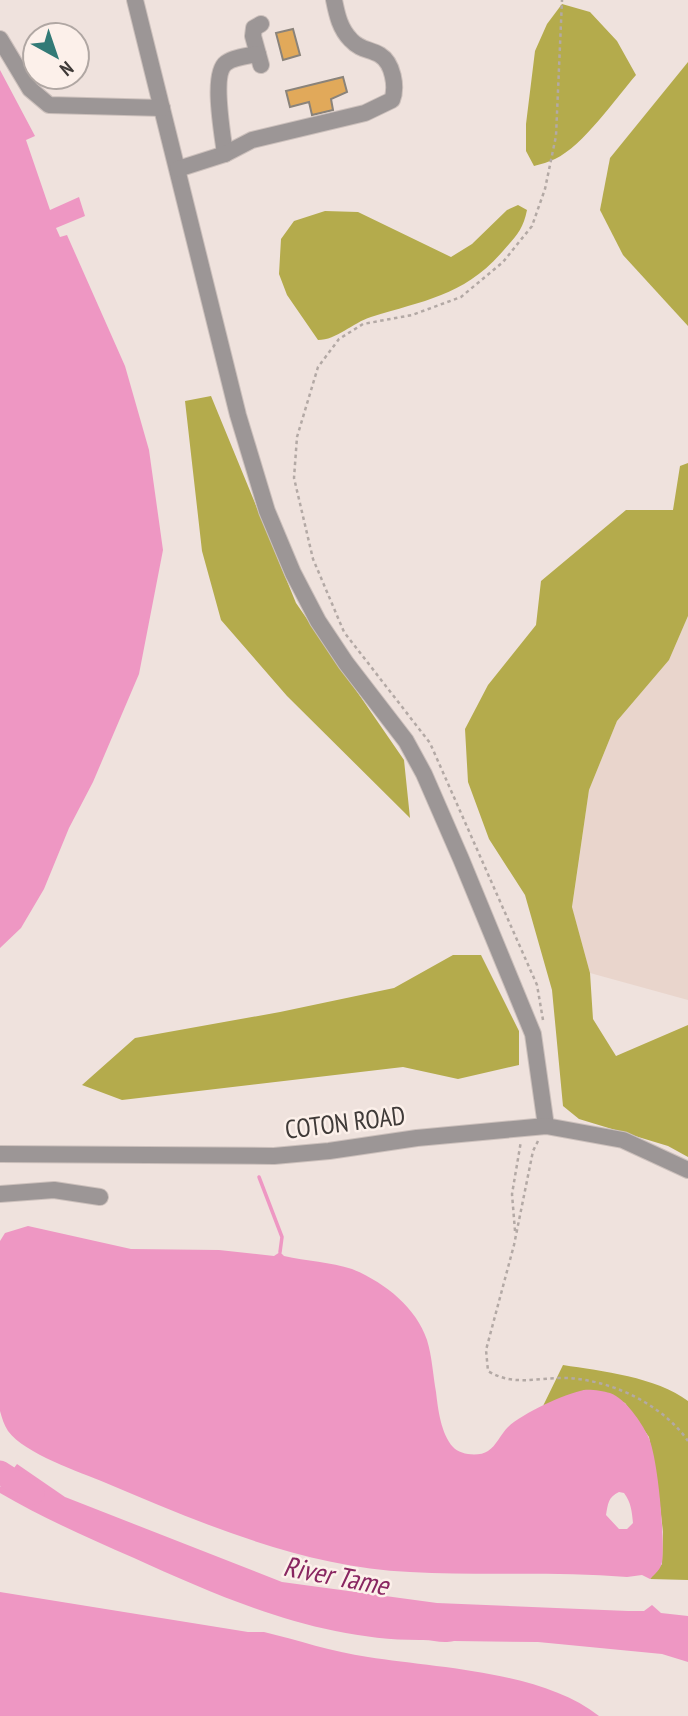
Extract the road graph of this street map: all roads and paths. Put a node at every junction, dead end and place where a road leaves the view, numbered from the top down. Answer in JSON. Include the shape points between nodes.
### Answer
{"nodes":[{"id":1,"x":135,"y":0,"type":"edge"},
{"id":2,"x":334,"y":0,"type":"edge"},
{"id":3,"x":562,"y":0,"type":"edge"},
{"id":4,"x":261,"y":24,"type":"dead end"},
{"id":5,"x":0,"y":39,"type":"edge"},
{"id":6,"x":162,"y":107,"type":"junction"},
{"id":7,"x":225,"y":154,"type":"junction"},
{"id":8,"x":178,"y":169,"type":"junction"},
{"id":9,"x":545,"y":1026,"type":"dead end"},
{"id":10,"x":546,"y":1126,"type":"junction"},
{"id":11,"x":524,"y":1128,"type":"junction"},
{"id":12,"x":0,"y":1154,"type":"edge"},
{"id":13,"x":688,"y":1170,"type":"edge"},
{"id":14,"x":0,"y":1194,"type":"edge"},
{"id":15,"x":100,"y":1197,"type":"dead end"},
{"id":16,"x":514,"y":1245,"type":"junction"},
{"id":17,"x":688,"y":1441,"type":"edge"}],
"edges":[{"from":1,"to":6,"type":"street"},
{"from":2,"to":7,"type":"street","via":[[349,39],[360,49],[381,55],[388,64],[395,93],[392,100],[365,113],[252,140]]},
{"from":3,"to":9,"type":"path","via":[[556,136],[532,226],[503,262],[461,297],[412,315],[363,324],[339,339],[318,367],[297,437],[294,478],[313,559],[344,632],[430,743],[537,985]]},
{"from":4,"to":7,"type":"street","via":[[254,28],[253,36],[259,59],[228,61],[221,68]]},
{"from":5,"to":6,"type":"street","via":[[30,89],[49,105]]},
{"from":6,"to":8,"type":"street"},
{"from":7,"to":8,"type":"street"},
{"from":8,"to":10,"type":"street","via":[[238,415],[267,511],[318,621],[406,741],[424,774],[533,1034]]},
{"from":10,"to":11,"type":"street","name":"COTON ROAD"},
{"from":10,"to":13,"type":"street","name":"COTON ROAD","via":[[623,1140]]},
{"from":10,"to":16,"type":"path","via":[[533,1151]]},
{"from":11,"to":12,"type":"street","name":"COTON ROAD","via":[[274,1156]]},
{"from":11,"to":16,"type":"path","via":[[512,1194]]},
{"from":14,"to":15,"type":"street","via":[[54,1190]]},
{"from":16,"to":17,"type":"path","via":[[486,1350],[488,1371],[510,1381],[567,1378],[599,1382],[644,1403]]}]}
